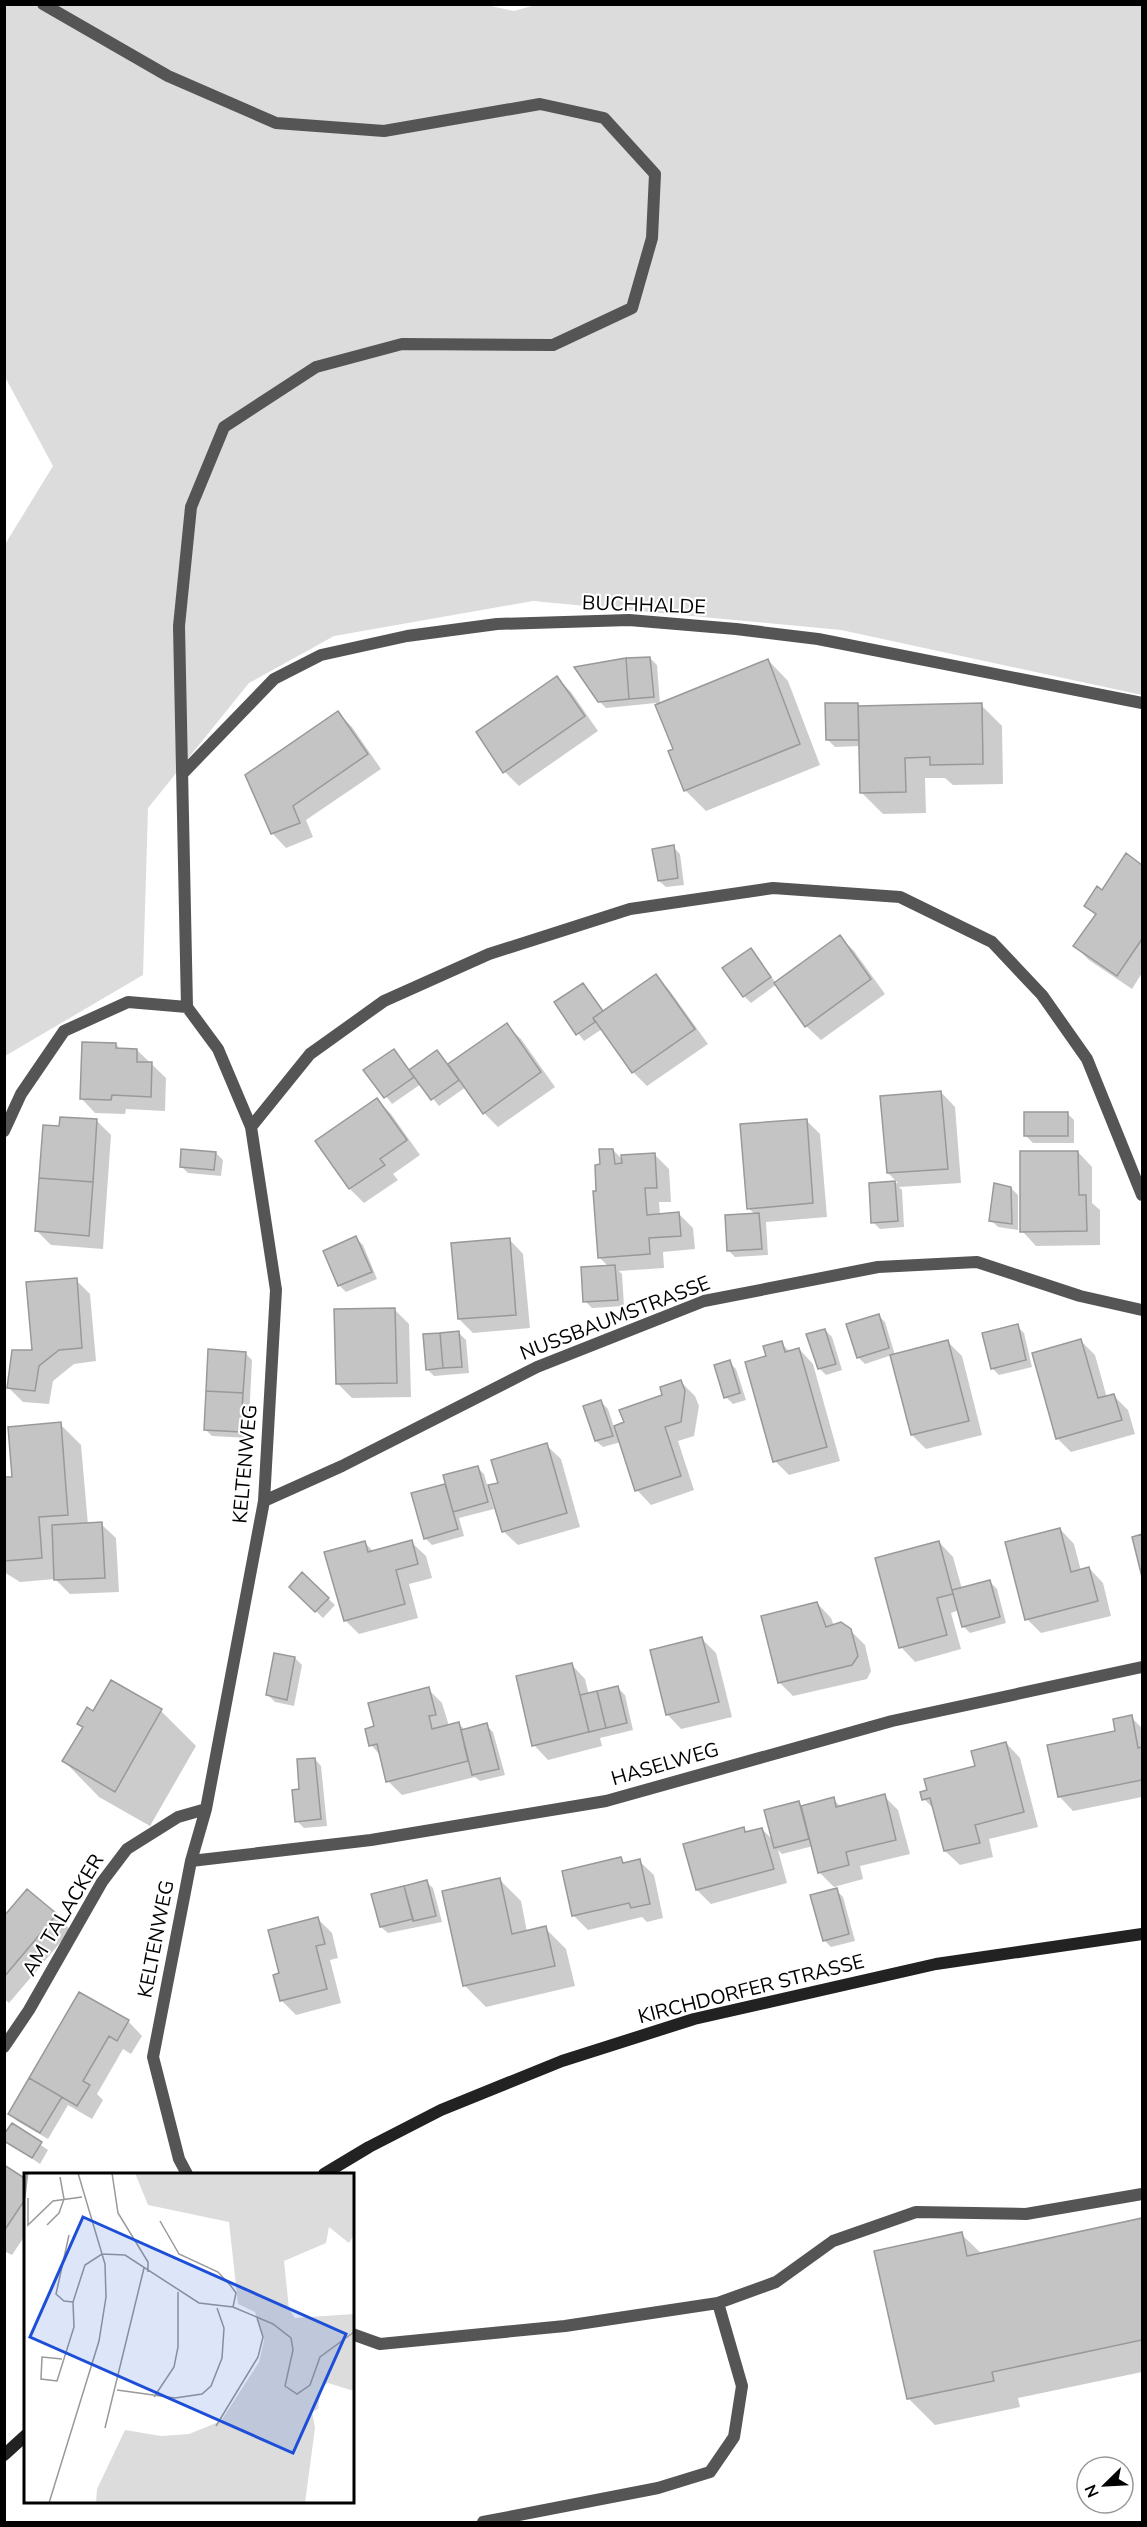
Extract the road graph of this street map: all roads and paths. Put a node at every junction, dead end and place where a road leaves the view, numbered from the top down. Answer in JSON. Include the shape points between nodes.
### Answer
{"nodes":[{"id":1,"x":43,"y":4,"type":"edge"},
{"id":2,"x":1143,"y":703,"type":"edge"},
{"id":3,"x":184,"y":772,"type":"junction"},
{"id":4,"x":187,"y":1007,"type":"junction"},
{"id":5,"x":250,"y":1127,"type":"junction"},
{"id":6,"x":4,"y":1131,"type":"edge"},
{"id":7,"x":1143,"y":1196,"type":"edge"},
{"id":8,"x":1143,"y":1310,"type":"edge"},
{"id":9,"x":264,"y":1501,"type":"junction"},
{"id":10,"x":1143,"y":1667,"type":"edge"},
{"id":11,"x":206,"y":1809,"type":"junction"},
{"id":12,"x":191,"y":1861,"type":"junction"},
{"id":13,"x":1143,"y":1934,"type":"edge"},
{"id":14,"x":4,"y":2047,"type":"edge"},
{"id":15,"x":186,"y":2173,"type":"edge"},
{"id":16,"x":327,"y":2173,"type":"edge"},
{"id":17,"x":1143,"y":2194,"type":"edge"},
{"id":18,"x":718,"y":2303,"type":"junction"},
{"id":19,"x":354,"y":2335,"type":"edge"},
{"id":20,"x":24,"y":2437,"type":"edge"},
{"id":21,"x":4,"y":2455,"type":"edge"},
{"id":22,"x":483,"y":2523,"type":"edge"}],
"edges":[{"from":1,"to":3,"type":"street","via":[[168,76],[276,123],[384,131],[540,104],[604,118],[655,174],[652,238],[632,308],[553,345],[402,344],[316,367],[224,427],[191,507],[180,626]]},
{"from":2,"to":3,"type":"street","name":"BUCHHALDE","via":[[818,639],[748,630],[628,620],[497,624],[406,636],[321,655],[274,679]]},
{"from":3,"to":4,"type":"street"},
{"from":4,"to":5,"type":"street","name":"KELTENWEG","via":[[218,1049]]},
{"from":4,"to":6,"type":"street","via":[[128,1002],[64,1031],[21,1094]]},
{"from":5,"to":7,"type":"street","via":[[310,1054],[384,1000],[489,954],[630,909],[773,888],[889,896],[900,897],[992,942],[1041,995],[1087,1059]]},
{"from":5,"to":9,"type":"street","name":"KELTENWEG","via":[[276,1290]]},
{"from":8,"to":9,"type":"street","name":"NUSSBAUMSTRASSE","via":[[1080,1296],[977,1262],[878,1267],[704,1301],[537,1367]]},
{"from":9,"to":11,"type":"street","name":"KELTENWEG"},
{"from":10,"to":12,"type":"street","name":"HASELWEG","via":[[892,1721],[606,1801],[371,1840]]},
{"from":11,"to":12,"type":"street","name":"KELTENWEG"},
{"from":11,"to":14,"type":"street","name":"AM TALACKER","via":[[178,1817],[127,1849],[102,1882]]},
{"from":12,"to":15,"type":"street","name":"KELTENWEG","via":[[153,2057]]},
{"from":13,"to":16,"type":"main road","name":"KIRCHDORFER STRASSE","via":[[936,1964],[694,2019],[562,2061],[441,2110]]},
{"from":17,"to":18,"type":"street","via":[[1026,2214],[916,2212],[833,2241],[776,2282]]},
{"from":18,"to":19,"type":"street","via":[[565,2326],[380,2344]]},
{"from":18,"to":22,"type":"street","via":[[742,2386],[734,2437],[710,2472],[658,2488]]},
{"from":20,"to":21,"type":"main road"}]}
